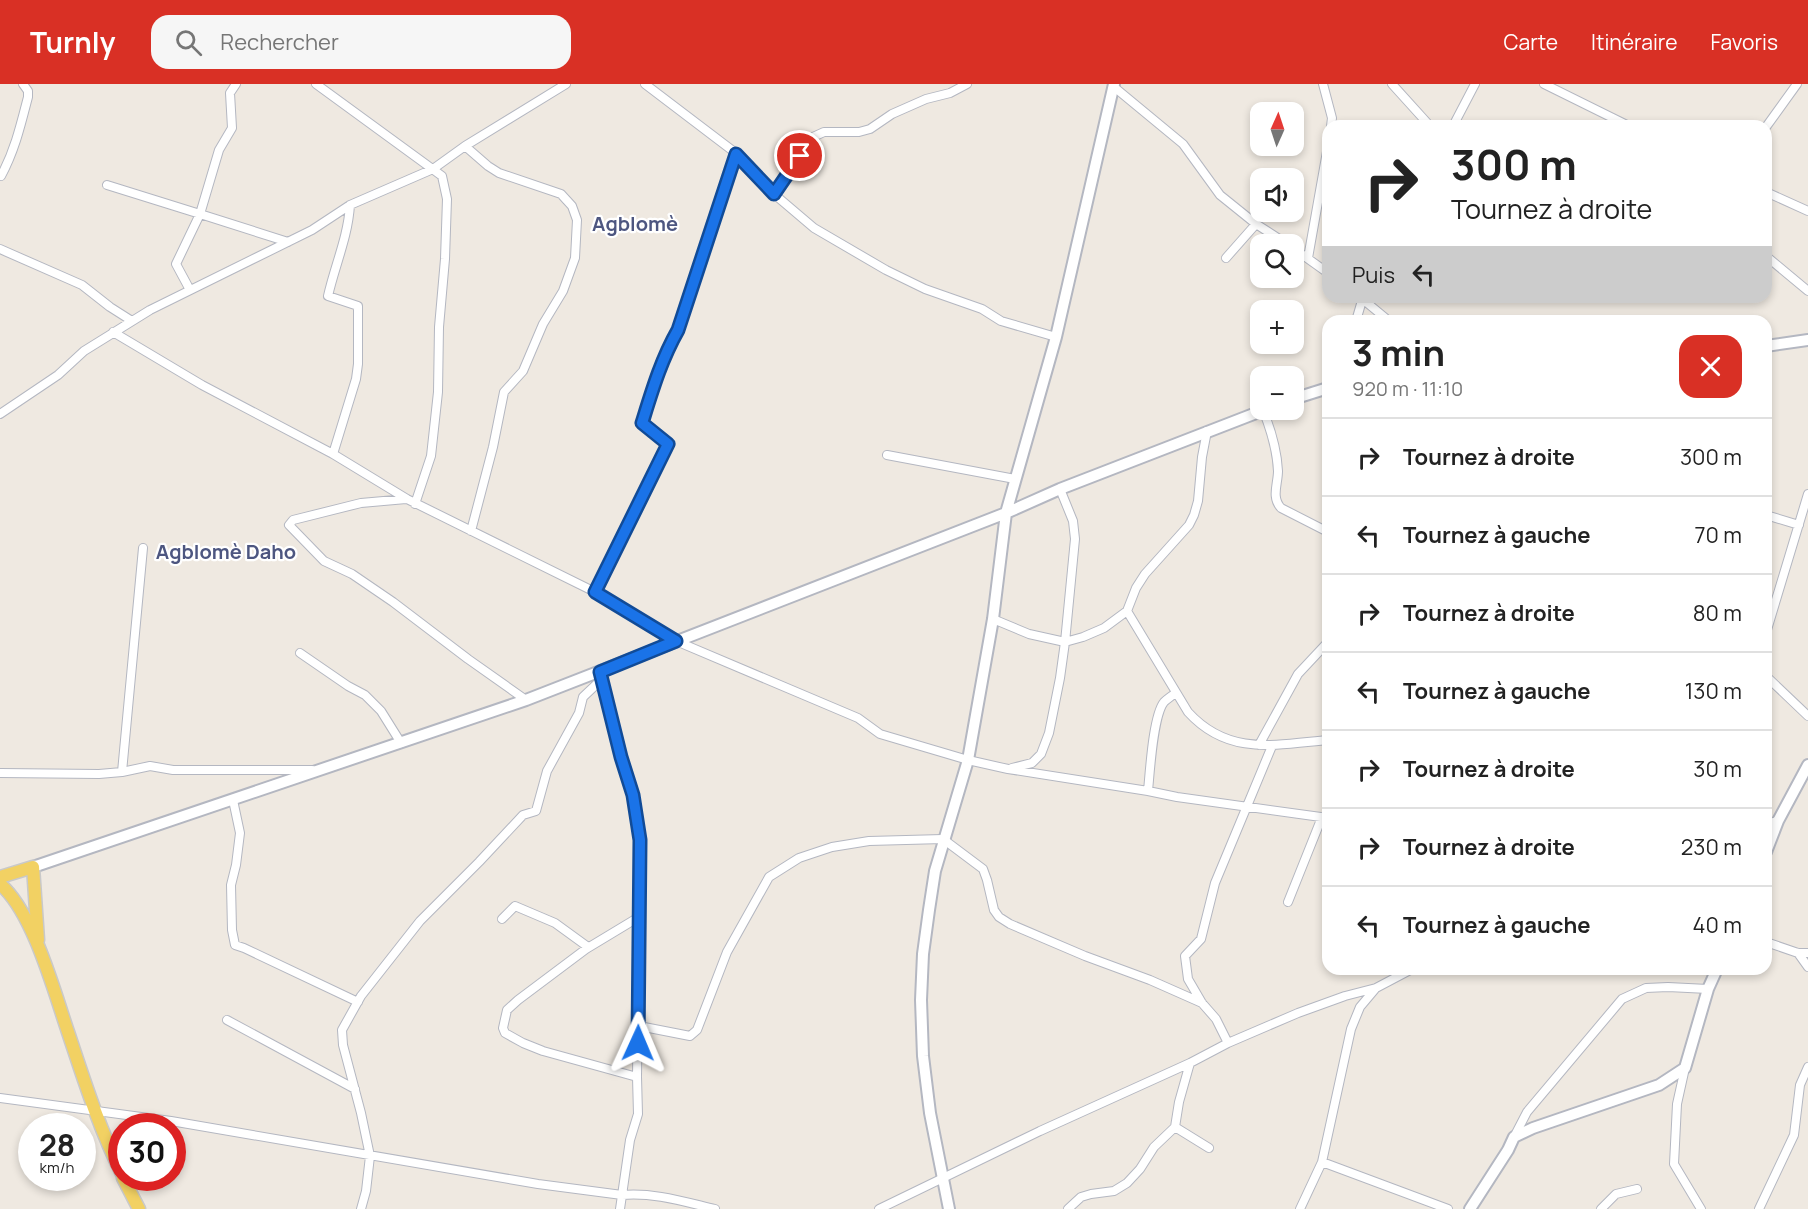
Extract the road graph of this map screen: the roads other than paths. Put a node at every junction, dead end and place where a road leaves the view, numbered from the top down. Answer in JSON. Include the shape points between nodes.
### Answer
{"nodes":[{"id":1,"x":23,"y":84,"type":"edge"},
{"id":2,"x":236,"y":84,"type":"edge"},
{"id":3,"x":316,"y":84,"type":"edge"},
{"id":4,"x":566,"y":84,"type":"edge"},
{"id":5,"x":645,"y":84,"type":"edge"},
{"id":6,"x":967,"y":84,"type":"edge"},
{"id":7,"x":1323,"y":84,"type":"edge"},
{"id":8,"x":1392,"y":84,"type":"edge"},
{"id":9,"x":1475,"y":84,"type":"edge"},
{"id":10,"x":1544,"y":84,"type":"edge"},
{"id":11,"x":1797,"y":84,"type":"edge"},
{"id":12,"x":1114,"y":86,"type":"edge"},
{"id":13,"x":1332,"y":120,"type":"edge"},
{"id":14,"x":1425,"y":120,"type":"edge"},
{"id":15,"x":1456,"y":120,"type":"edge"},
{"id":16,"x":1617,"y":120,"type":"edge"},
{"id":17,"x":1771,"y":120,"type":"edge"},
{"id":18,"x":465,"y":146,"type":"junction"},
{"id":19,"x":736,"y":154,"type":"junction"},
{"id":20,"x":433,"y":169,"type":"junction"},
{"id":21,"x":1,"y":176,"type":"edge"},
{"id":22,"x":1322,"y":180,"type":"edge"},
{"id":23,"x":107,"y":185,"type":"dead end"},
{"id":24,"x":774,"y":194,"type":"junction"},
{"id":25,"x":1772,"y":195,"type":"edge"},
{"id":26,"x":350,"y":205,"type":"junction"},
{"id":27,"x":1808,"y":211,"type":"edge"},
{"id":28,"x":200,"y":214,"type":"junction"},
{"id":29,"x":1256,"y":224,"type":"junction"},
{"id":30,"x":1272,"y":234,"type":"edge"},
{"id":31,"x":288,"y":242,"type":"junction"},
{"id":32,"x":0,"y":249,"type":"edge"},
{"id":33,"x":1304,"y":255,"type":"edge"},
{"id":34,"x":1226,"y":258,"type":"dead end"},
{"id":35,"x":1308,"y":258,"type":"junction"},
{"id":36,"x":1772,"y":261,"type":"edge"},
{"id":37,"x":1322,"y":268,"type":"edge"},
{"id":38,"x":190,"y":290,"type":"junction"},
{"id":39,"x":1808,"y":291,"type":"edge"},
{"id":40,"x":1368,"y":303,"type":"edge"},
{"id":41,"x":1382,"y":315,"type":"edge"},
{"id":42,"x":132,"y":321,"type":"junction"},
{"id":43,"x":113,"y":332,"type":"junction"},
{"id":44,"x":1056,"y":337,"type":"junction"},
{"id":45,"x":1808,"y":340,"type":"edge"},
{"id":46,"x":1772,"y":345,"type":"edge"},
{"id":47,"x":1322,"y":390,"type":"edge"},
{"id":48,"x":1304,"y":396,"type":"edge"},
{"id":49,"x":0,"y":414,"type":"edge"},
{"id":50,"x":1250,"y":415,"type":"edge"},
{"id":51,"x":1266,"y":420,"type":"edge"},
{"id":52,"x":1207,"y":431,"type":"junction"},
{"id":53,"x":333,"y":454,"type":"junction"},
{"id":54,"x":887,"y":455,"type":"dead end"},
{"id":55,"x":1015,"y":479,"type":"junction"},
{"id":56,"x":1060,"y":489,"type":"junction"},
{"id":57,"x":1808,"y":494,"type":"edge"},
{"id":58,"x":407,"y":499,"type":"junction"},
{"id":59,"x":415,"y":504,"type":"junction"},
{"id":60,"x":1006,"y":513,"type":"junction"},
{"id":61,"x":1772,"y":517,"type":"edge"},
{"id":62,"x":1799,"y":525,"type":"junction"},
{"id":63,"x":1322,"y":529,"type":"edge"},
{"id":64,"x":471,"y":531,"type":"junction"},
{"id":65,"x":143,"y":548,"type":"dead end"},
{"id":66,"x":595,"y":592,"type":"junction"},
{"id":67,"x":1127,"y":611,"type":"junction"},
{"id":68,"x":1772,"y":613,"type":"edge"},
{"id":69,"x":993,"y":619,"type":"junction"},
{"id":70,"x":676,"y":641,"type":"junction"},
{"id":71,"x":1065,"y":642,"type":"junction"},
{"id":72,"x":1322,"y":648,"type":"edge"},
{"id":73,"x":300,"y":653,"type":"dead end"},
{"id":74,"x":601,"y":675,"type":"junction"},
{"id":75,"x":1772,"y":682,"type":"edge"},
{"id":76,"x":1175,"y":693,"type":"junction"},
{"id":77,"x":526,"y":700,"type":"junction"},
{"id":78,"x":1808,"y":716,"type":"edge"},
{"id":79,"x":1322,"y":741,"type":"edge"},
{"id":80,"x":401,"y":743,"type":"junction"},
{"id":81,"x":1258,"y":745,"type":"junction"},
{"id":82,"x":1272,"y":746,"type":"junction"},
{"id":83,"x":968,"y":760,"type":"junction"},
{"id":84,"x":1808,"y":765,"type":"edge"},
{"id":85,"x":1008,"y":769,"type":"junction"},
{"id":86,"x":324,"y":770,"type":"junction"},
{"id":87,"x":122,"y":772,"type":"junction"},
{"id":88,"x":0,"y":773,"type":"edge"},
{"id":89,"x":1148,"y":791,"type":"junction"},
{"id":90,"x":233,"y":800,"type":"junction"},
{"id":91,"x":1247,"y":806,"type":"junction"},
{"id":92,"x":1322,"y":818,"type":"edge"},
{"id":93,"x":1778,"y":821,"type":"junction"},
{"id":94,"x":1772,"y":822,"type":"edge"},
{"id":95,"x":1322,"y":825,"type":"edge"},
{"id":96,"x":1772,"y":836,"type":"edge"},
{"id":97,"x":944,"y":839,"type":"junction"},
{"id":98,"x":33,"y":867,"type":"junction"},
{"id":99,"x":0,"y":877,"type":"edge"},
{"id":100,"x":0,"y":884,"type":"edge"},
{"id":101,"x":1288,"y":902,"type":"dead end"},
{"id":102,"x":639,"y":917,"type":"junction"},
{"id":103,"x":502,"y":919,"type":"dead end"},
{"id":104,"x":1772,"y":944,"type":"edge"},
{"id":105,"x":39,"y":947,"type":"junction"},
{"id":106,"x":588,"y":947,"type":"junction"},
{"id":107,"x":1798,"y":953,"type":"junction"},
{"id":108,"x":1808,"y":953,"type":"edge"},
{"id":109,"x":1808,"y":967,"type":"edge"},
{"id":110,"x":1400,"y":975,"type":"edge"},
{"id":111,"x":1714,"y":975,"type":"edge"},
{"id":112,"x":1376,"y":987,"type":"junction"},
{"id":113,"x":1708,"y":989,"type":"junction"},
{"id":114,"x":358,"y":1002,"type":"junction"},
{"id":115,"x":1202,"y":1003,"type":"junction"},
{"id":116,"x":227,"y":1020,"type":"dead end"},
{"id":117,"x":639,"y":1026,"type":"junction"},
{"id":118,"x":1228,"y":1043,"type":"junction"},
{"id":119,"x":1190,"y":1063,"type":"junction"},
{"id":120,"x":1808,"y":1067,"type":"edge"},
{"id":121,"x":1685,"y":1068,"type":"junction"},
{"id":122,"x":637,"y":1077,"type":"junction"},
{"id":123,"x":355,"y":1089,"type":"junction"},
{"id":124,"x":0,"y":1098,"type":"edge"},
{"id":125,"x":94,"y":1111,"type":"junction"},
{"id":126,"x":1175,"y":1127,"type":"junction"},
{"id":127,"x":1514,"y":1137,"type":"junction"},
{"id":128,"x":108,"y":1144,"type":"edge"},
{"id":129,"x":1209,"y":1148,"type":"dead end"},
{"id":130,"x":370,"y":1156,"type":"junction"},
{"id":131,"x":1322,"y":1162,"type":"junction"},
{"id":132,"x":942,"y":1177,"type":"junction"},
{"id":133,"x":1637,"y":1189,"type":"dead end"},
{"id":134,"x":130,"y":1191,"type":"edge"},
{"id":135,"x":622,"y":1196,"type":"junction"},
{"id":136,"x":139,"y":1209,"type":"edge"},
{"id":137,"x":361,"y":1209,"type":"edge"},
{"id":138,"x":620,"y":1209,"type":"edge"},
{"id":139,"x":715,"y":1209,"type":"edge"},
{"id":140,"x":879,"y":1209,"type":"edge"},
{"id":141,"x":949,"y":1209,"type":"edge"},
{"id":142,"x":1068,"y":1209,"type":"edge"},
{"id":143,"x":1300,"y":1209,"type":"edge"},
{"id":144,"x":1448,"y":1209,"type":"edge"},
{"id":145,"x":1470,"y":1209,"type":"edge"},
{"id":146,"x":1601,"y":1209,"type":"edge"},
{"id":147,"x":1701,"y":1209,"type":"edge"},
{"id":148,"x":1759,"y":1209,"type":"edge"}],
"edges":[{"from":1,"to":21,"type":"street","via":[[28,96],[20,133]]},
{"from":2,"to":28,"type":"street","via":[[230,93],[232,128],[219,150]]},
{"from":3,"to":20,"type":"street"},
{"from":4,"to":18,"type":"street"},
{"from":5,"to":19,"type":"street"},
{"from":6,"to":24,"type":"street","via":[[892,114],[870,129],[824,132],[813,137]]},
{"from":7,"to":13,"type":"street"},
{"from":8,"to":14,"type":"street"},
{"from":9,"to":15,"type":"street"},
{"from":10,"to":16,"type":"street"},
{"from":11,"to":17,"type":"street"},
{"from":12,"to":29,"type":"street","via":[[1183,144],[1220,195]]},
{"from":12,"to":44,"type":"street"},
{"from":18,"to":20,"type":"street"},
{"from":18,"to":64,"type":"street","via":[[499,173],[561,194],[575,212],[577,230],[575,258],[562,291],[523,371],[504,392]]},
{"from":19,"to":24,"type":"street"},
{"from":19,"to":66,"type":"street","via":[[678,330],[655,379],[642,423],[668,444]]},
{"from":20,"to":26,"type":"street"},
{"from":20,"to":59,"type":"street","via":[[442,176],[447,199],[438,392],[431,456]]},
{"from":22,"to":35,"type":"street"},
{"from":23,"to":28,"type":"street"},
{"from":24,"to":44,"type":"street","via":[[814,228],[886,270],[982,309],[1001,321]]},
{"from":25,"to":27,"type":"street"},
{"from":26,"to":31,"type":"street"},
{"from":26,"to":53,"type":"street","via":[[328,296],[358,306],[358,364]]},
{"from":28,"to":31,"type":"street"},
{"from":28,"to":38,"type":"street","via":[[176,264]]},
{"from":29,"to":30,"type":"street"},
{"from":29,"to":34,"type":"street"},
{"from":31,"to":38,"type":"street"},
{"from":32,"to":42,"type":"street","via":[[82,285]]},
{"from":33,"to":35,"type":"street"},
{"from":35,"to":37,"type":"street"},
{"from":36,"to":39,"type":"street"},
{"from":38,"to":42,"type":"street"},
{"from":40,"to":41,"type":"street"},
{"from":42,"to":43,"type":"street"},
{"from":43,"to":49,"type":"street"},
{"from":43,"to":53,"type":"street","via":[[202,385]]},
{"from":44,"to":55,"type":"street"},
{"from":45,"to":46,"type":"street"},
{"from":47,"to":48,"type":"street"},
{"from":50,"to":52,"type":"street"},
{"from":51,"to":63,"type":"street","via":[[1276,448],[1276,503]]},
{"from":52,"to":56,"type":"street"},
{"from":52,"to":67,"type":"street","via":[[1194,515],[1145,574]]},
{"from":53,"to":58,"type":"street"},
{"from":54,"to":55,"type":"street"},
{"from":55,"to":60,"type":"street"},
{"from":56,"to":60,"type":"street"},
{"from":56,"to":71,"type":"street","via":[[1073,521],[1075,540]]},
{"from":57,"to":62,"type":"street"},
{"from":58,"to":59,"type":"street"},
{"from":58,"to":77,"type":"street","via":[[361,503],[293,520],[289,525],[324,561],[352,574],[393,602]]},
{"from":59,"to":64,"type":"street"},
{"from":60,"to":69,"type":"street"},
{"from":60,"to":70,"type":"street"},
{"from":61,"to":62,"type":"street"},
{"from":62,"to":68,"type":"street"},
{"from":64,"to":66,"type":"street"},
{"from":65,"to":87,"type":"street"},
{"from":66,"to":70,"type":"street"},
{"from":67,"to":71,"type":"street","via":[[1104,628]]},
{"from":67,"to":76,"type":"street"},
{"from":69,"to":71,"type":"street","via":[[1029,634]]},
{"from":69,"to":83,"type":"street"},
{"from":70,"to":74,"type":"street"},
{"from":70,"to":83,"type":"street","via":[[858,718],[880,734]]},
{"from":71,"to":85,"type":"street","via":[[1049,733],[1041,754],[1032,763]]},
{"from":72,"to":81,"type":"street","via":[[1298,674]]},
{"from":73,"to":80,"type":"street","via":[[365,695],[381,711]]},
{"from":74,"to":77,"type":"street"},
{"from":74,"to":102,"type":"street","via":[[633,795],[640,840]]},
{"from":74,"to":114,"type":"street","via":[[583,697],[579,713],[547,771],[536,811],[523,815],[420,921]]},
{"from":75,"to":78,"type":"street"},
{"from":76,"to":81,"type":"street","via":[[1209,731],[1235,742]]},
{"from":76,"to":89,"type":"street","via":[[1163,703],[1158,718]]},
{"from":77,"to":80,"type":"street"},
{"from":79,"to":82,"type":"street"},
{"from":80,"to":86,"type":"street"},
{"from":81,"to":82,"type":"street"},
{"from":82,"to":91,"type":"street"},
{"from":83,"to":85,"type":"street"},
{"from":83,"to":97,"type":"street"},
{"from":84,"to":93,"type":"street"},
{"from":85,"to":89,"type":"street"},
{"from":86,"to":87,"type":"street","via":[[173,770],[150,766]]},
{"from":86,"to":90,"type":"street"},
{"from":87,"to":88,"type":"street"},
{"from":89,"to":91,"type":"street"},
{"from":90,"to":98,"type":"street"},
{"from":90,"to":114,"type":"street","via":[[240,833],[231,885],[235,945]]},
{"from":91,"to":92,"type":"street"},
{"from":91,"to":115,"type":"street","via":[[1215,883],[1200,939],[1185,956],[1188,979]]},
{"from":93,"to":94,"type":"street"},
{"from":93,"to":96,"type":"street"},
{"from":95,"to":101,"type":"street"},
{"from":97,"to":115,"type":"street","via":[[982,869],[994,910],[1010,924]]},
{"from":97,"to":117,"type":"street","via":[[869,841],[799,858],[769,877],[727,952],[697,1030],[690,1036]]},
{"from":97,"to":132,"type":"street","via":[[924,943],[921,1000],[923,1056]]},
{"from":98,"to":99,"type":"main road"},
{"from":98,"to":105,"type":"main road"},
{"from":100,"to":105,"type":"main road","via":[[20,909]]},
{"from":102,"to":106,"type":"street"},
{"from":102,"to":117,"type":"street"},
{"from":103,"to":106,"type":"street","via":[[515,906],[555,923]]},
{"from":104,"to":107,"type":"street"},
{"from":105,"to":125,"type":"main road"},
{"from":106,"to":122,"type":"street","via":[[507,1010],[503,1028],[523,1043],[543,1051]]},
{"from":107,"to":108,"type":"street"},
{"from":107,"to":109,"type":"street"},
{"from":110,"to":112,"type":"street"},
{"from":111,"to":113,"type":"street"},
{"from":112,"to":118,"type":"street"},
{"from":112,"to":131,"type":"street","via":[[1360,1007],[1351,1029]]},
{"from":113,"to":121,"type":"street"},
{"from":113,"to":127,"type":"street","via":[[1646,988],[1622,999],[1527,1112]]},
{"from":114,"to":123,"type":"street","via":[[342,1030]]},
{"from":115,"to":118,"type":"street","via":[[1216,1019]]},
{"from":116,"to":123,"type":"street"},
{"from":117,"to":122,"type":"street"},
{"from":118,"to":119,"type":"street"},
{"from":119,"to":126,"type":"street"},
{"from":119,"to":132,"type":"street"},
{"from":120,"to":148,"type":"street","via":[[1800,1085],[1794,1135]]},
{"from":121,"to":127,"type":"street","via":[[1659,1085]]},
{"from":121,"to":147,"type":"street","via":[[1677,1104],[1674,1164]]},
{"from":122,"to":135,"type":"street","via":[[638,1114]]},
{"from":123,"to":130,"type":"street"},
{"from":124,"to":125,"type":"street"},
{"from":125,"to":128,"type":"main road"},
{"from":125,"to":130,"type":"street"},
{"from":126,"to":129,"type":"street"},
{"from":126,"to":142,"type":"street","via":[[1154,1147],[1127,1184],[1114,1191],[1081,1197]]},
{"from":127,"to":145,"type":"street"},
{"from":130,"to":135,"type":"street"},
{"from":130,"to":137,"type":"street"},
{"from":131,"to":143,"type":"street"},
{"from":131,"to":144,"type":"street"},
{"from":132,"to":140,"type":"street"},
{"from":132,"to":141,"type":"street"},
{"from":133,"to":146,"type":"street","via":[[1616,1194]]},
{"from":134,"to":136,"type":"main road"},
{"from":135,"to":138,"type":"street"},
{"from":135,"to":139,"type":"street","via":[[634,1194]]}]}
